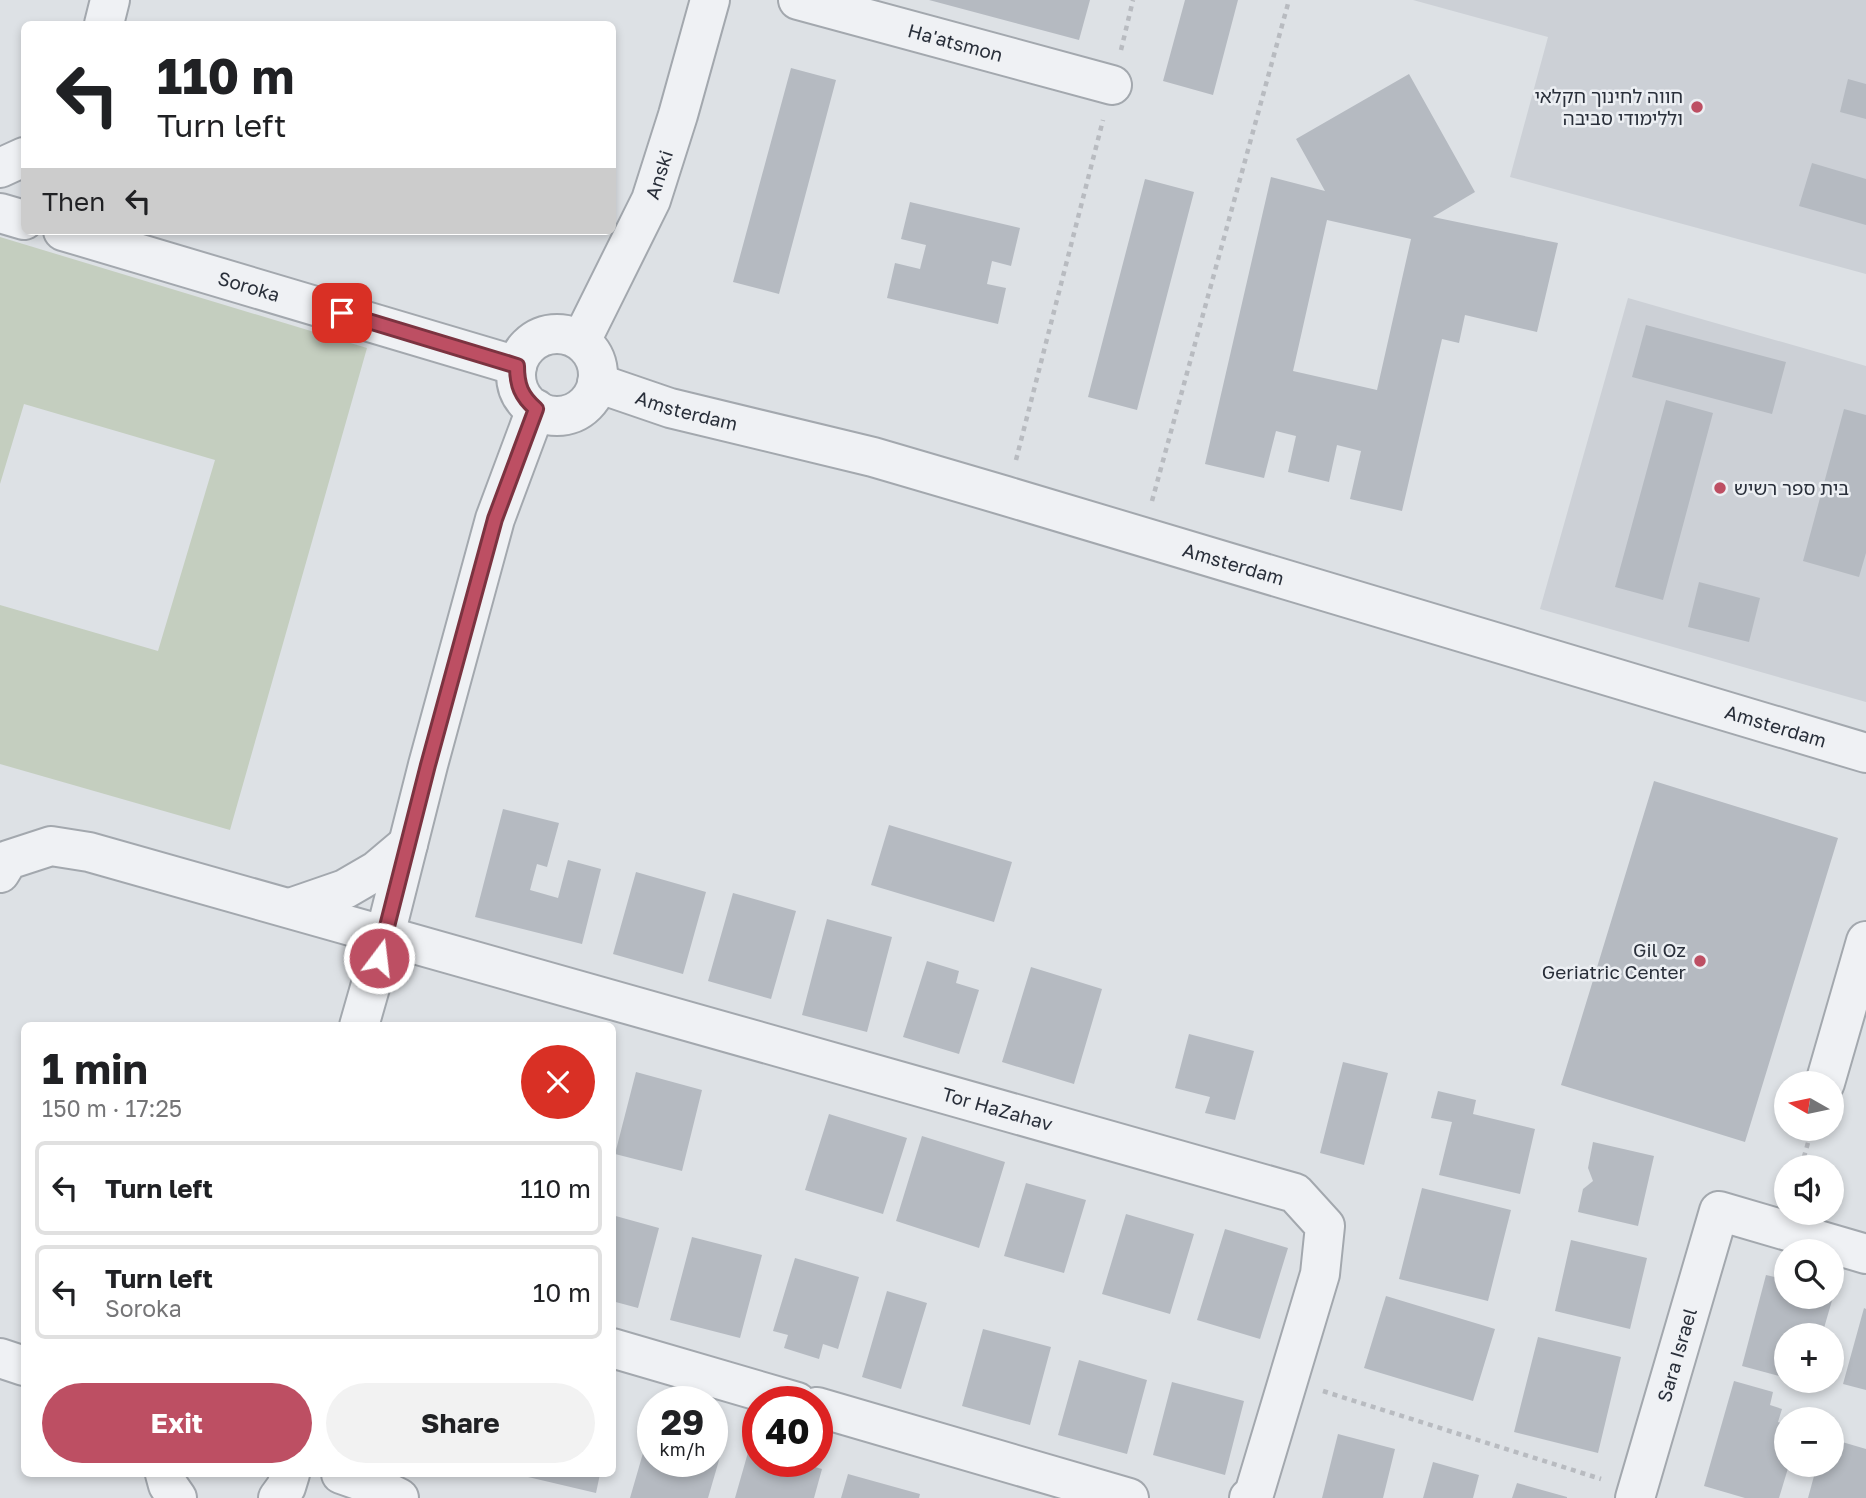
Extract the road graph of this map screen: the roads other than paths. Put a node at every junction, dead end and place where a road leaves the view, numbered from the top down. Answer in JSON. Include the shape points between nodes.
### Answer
{"nodes":[{"id":1,"x":110,"y":0,"type":"edge"},
{"id":2,"x":710,"y":0,"type":"edge"},
{"id":3,"x":798,"y":0,"type":"edge"},
{"id":4,"x":105,"y":21,"type":"edge"},
{"id":5,"x":1112,"y":85,"type":"road end"},
{"id":6,"x":21,"y":158,"type":"edge"},
{"id":7,"x":0,"y":168,"type":"edge"},
{"id":8,"x":0,"y":213,"type":"edge"},
{"id":9,"x":21,"y":219,"type":"edge"},
{"id":10,"x":76,"y":235,"type":"edge"},
{"id":11,"x":581,"y":341,"type":"junction"},
{"id":12,"x":517,"y":366,"type":"junction"},
{"id":13,"x":597,"y":383,"type":"junction"},
{"id":14,"x":536,"y":409,"type":"junction"},
{"id":15,"x":1866,"y":752,"type":"edge"},
{"id":16,"x":408,"y":844,"type":"junction"},
{"id":17,"x":0,"y":873,"type":"edge"},
{"id":18,"x":290,"y":908,"type":"junction"},
{"id":19,"x":385,"y":935,"type":"junction"},
{"id":20,"x":1866,"y":941,"type":"edge"},
{"id":21,"x":360,"y":1022,"type":"edge"},
{"id":22,"x":1828,"y":1071,"type":"edge"},
{"id":23,"x":1866,"y":1254,"type":"edge"},
{"id":24,"x":616,"y":1349,"type":"edge"},
{"id":25,"x":0,"y":1358,"type":"edge"},
{"id":26,"x":21,"y":1365,"type":"edge"},
{"id":27,"x":742,"y":1386,"type":"edge"},
{"id":28,"x":833,"y":1413,"type":"edge"},
{"id":29,"x":289,"y":1477,"type":"edge"},
{"id":30,"x":348,"y":1477,"type":"edge"},
{"id":31,"x":1636,"y":1494,"type":"edge"},
{"id":32,"x":278,"y":1498,"type":"edge"},
{"id":33,"x":399,"y":1498,"type":"edge"},
{"id":34,"x":1129,"y":1498,"type":"edge"},
{"id":35,"x":1250,"y":1498,"type":"edge"}],
"edges":[{"from":1,"to":4,"type":"street"},
{"from":2,"to":11,"type":"street","name":"Anski","via":[[651,200]]},
{"from":3,"to":5,"type":"street","name":"Ha'atsmon"},
{"from":6,"to":7,"type":"street"},
{"from":8,"to":9,"type":"street"},
{"from":10,"to":12,"type":"street","name":"Soroka"},
{"from":11,"to":12,"type":"street","via":[[556,333],[543,336],[531,343]]},
{"from":11,"to":13,"type":"street","via":[[596,360]]},
{"from":12,"to":14,"type":"street","via":[[520,391]]},
{"from":13,"to":14,"type":"street","via":[[585,405],[573,412],[548,414]]},
{"from":13,"to":15,"type":"street","name":"Amsterdam","via":[[670,408],[873,457]]},
{"from":14,"to":16,"type":"street","via":[[495,519]]},
{"from":16,"to":18,"type":"street","via":[[345,890]]},
{"from":16,"to":19,"type":"street"},
{"from":17,"to":18,"type":"street","name":"Tor HaZahav","via":[[8,860],[51,846],[89,852]]},
{"from":18,"to":19,"type":"street","name":"Tor HaZahav"},
{"from":19,"to":21,"type":"street"},
{"from":19,"to":35,"type":"street","name":"Tor HaZahav","via":[[1295,1193],[1325,1226],[1320,1274]]},
{"from":20,"to":22,"type":"street"},
{"from":23,"to":31,"type":"street","name":"Sara Israel","via":[[1719,1211]]},
{"from":24,"to":27,"type":"street"},
{"from":25,"to":26,"type":"street"},
{"from":28,"to":34,"type":"street"},
{"from":29,"to":32,"type":"street"},
{"from":30,"to":33,"type":"street"}]}
